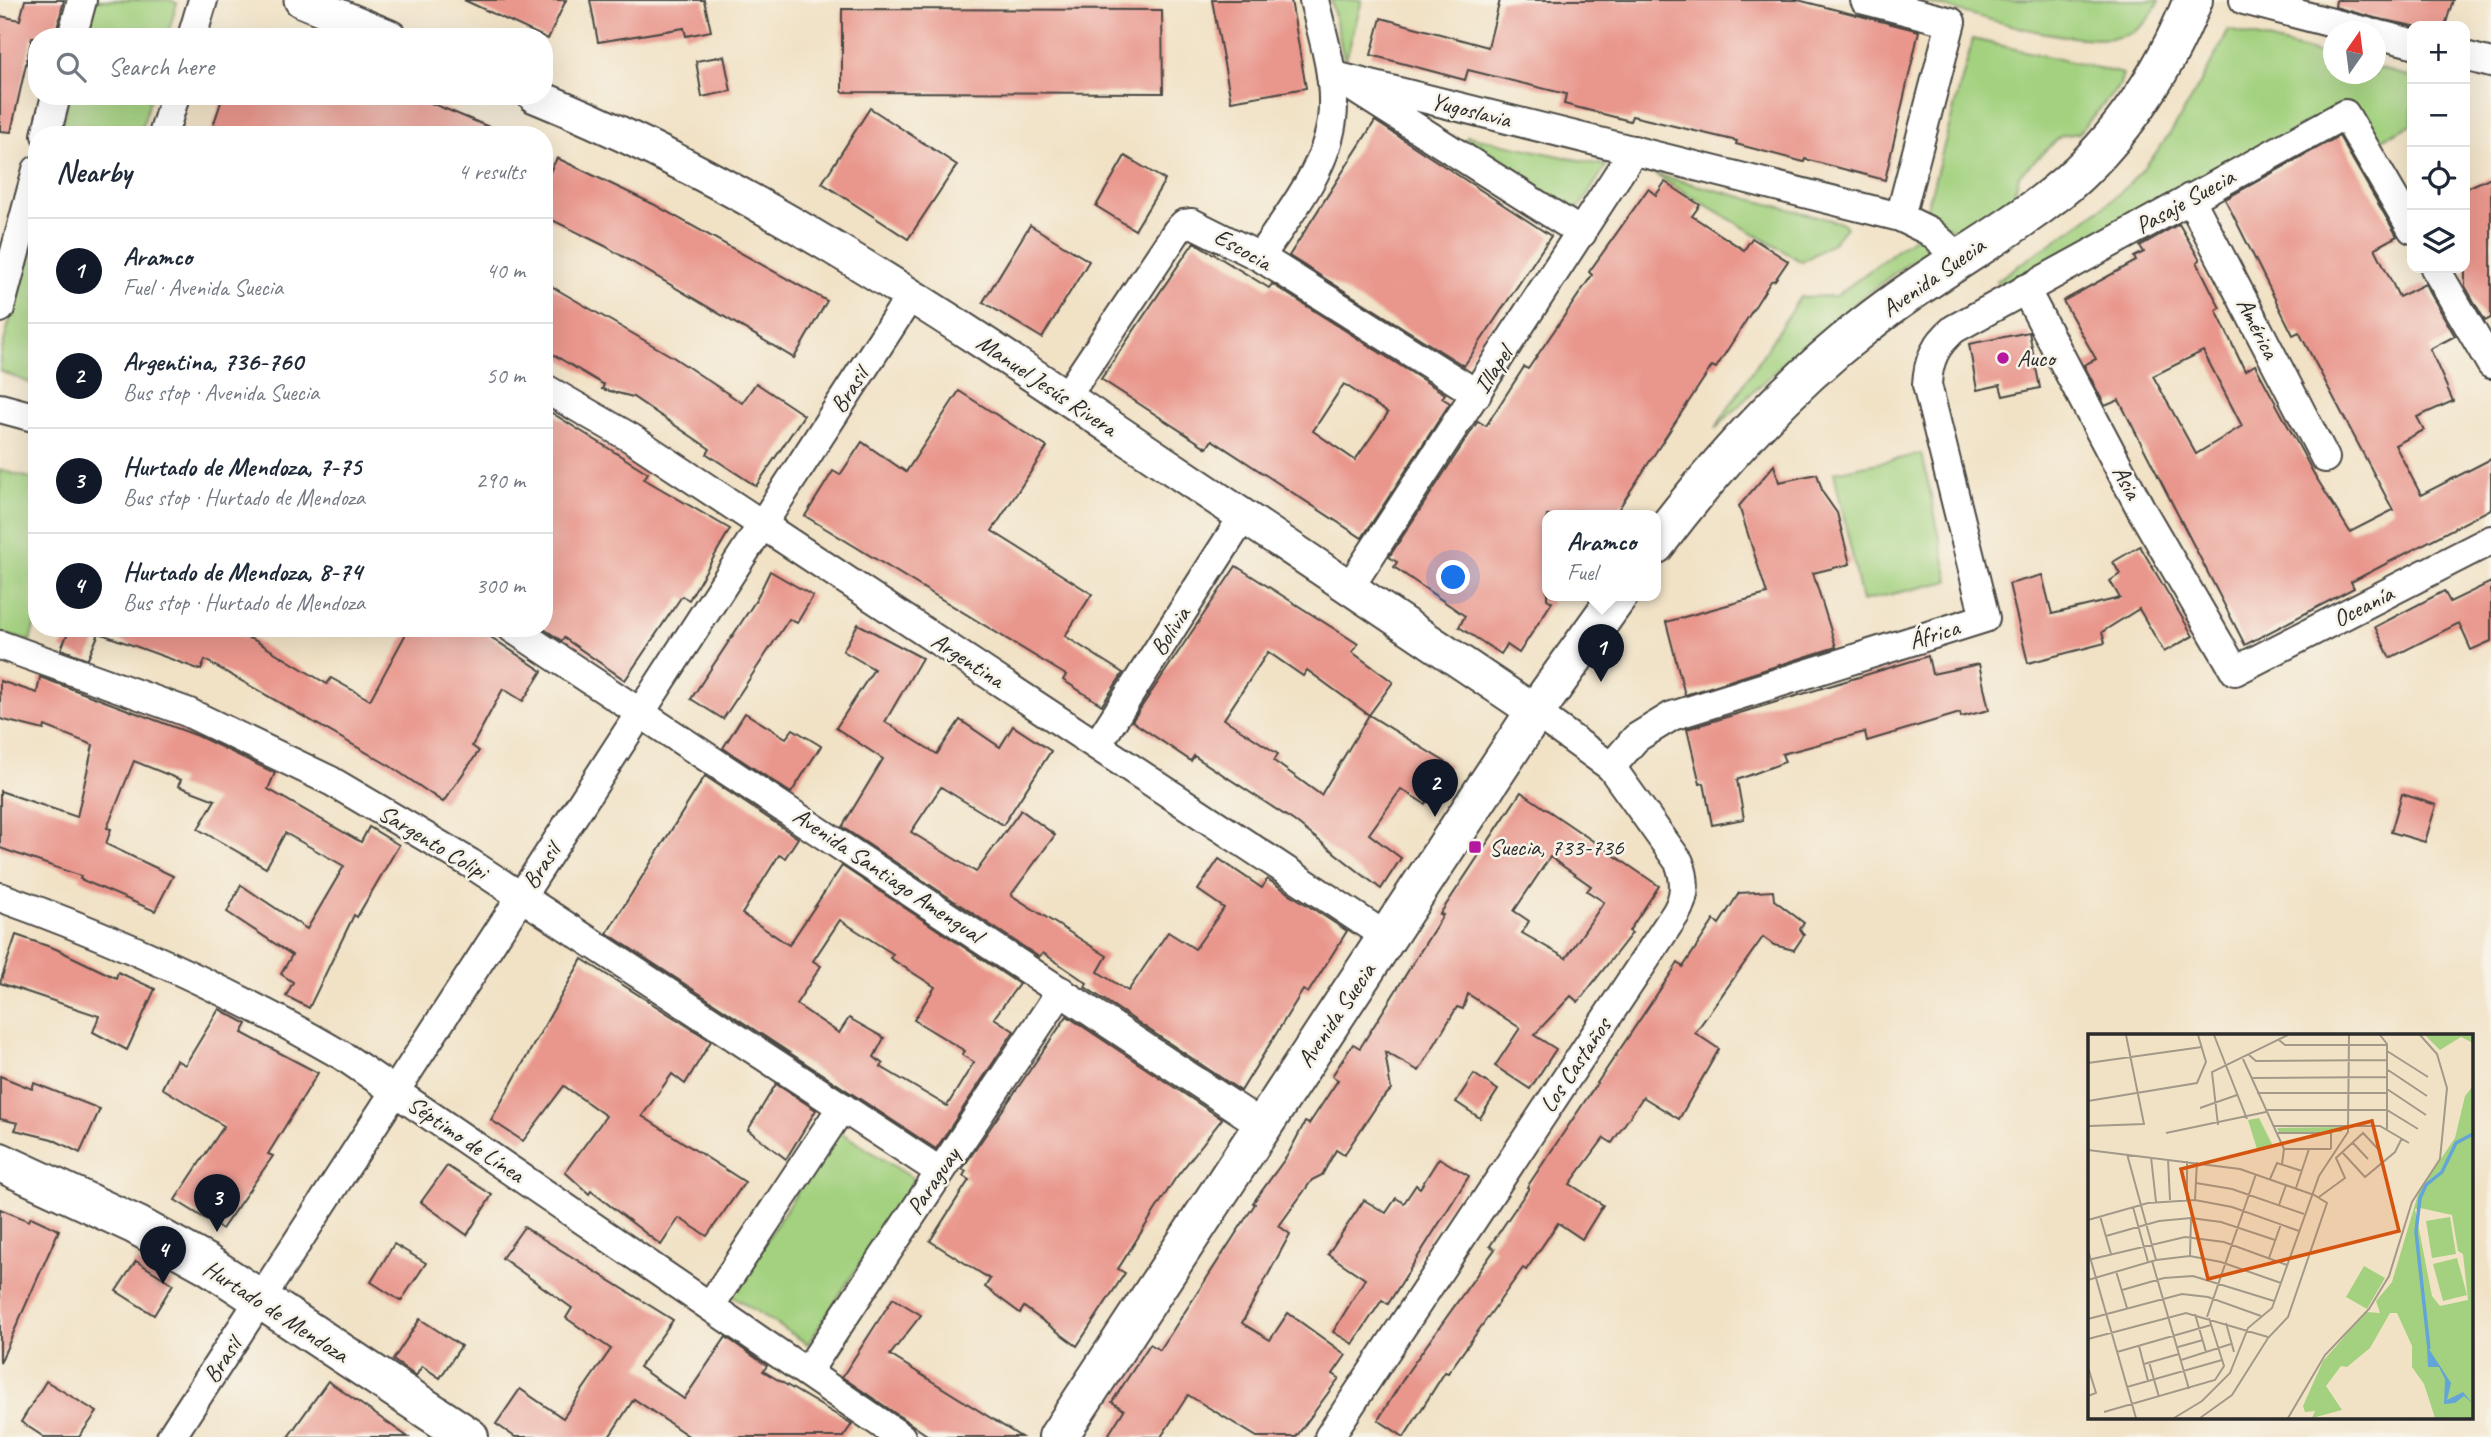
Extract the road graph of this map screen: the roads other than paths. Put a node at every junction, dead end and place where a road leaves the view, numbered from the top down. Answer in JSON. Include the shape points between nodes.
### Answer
{"nodes":[{"id":1,"x":82,"y":0,"type":"edge"},
{"id":2,"x":203,"y":0,"type":"edge"},
{"id":3,"x":301,"y":0,"type":"edge"},
{"id":4,"x":1314,"y":0,"type":"edge"},
{"id":5,"x":1865,"y":0,"type":"edge"},
{"id":6,"x":2193,"y":0,"type":"edge"},
{"id":7,"x":2244,"y":0,"type":"edge"},
{"id":8,"x":2325,"y":21,"type":"edge"},
{"id":9,"x":74,"y":28,"type":"edge"},
{"id":10,"x":195,"y":28,"type":"edge"},
{"id":11,"x":368,"y":28,"type":"edge"},
{"id":12,"x":2386,"y":37,"type":"edge"},
{"id":13,"x":2407,"y":42,"type":"edge"},
{"id":14,"x":2470,"y":57,"type":"edge"},
{"id":15,"x":2491,"y":63,"type":"edge"},
{"id":16,"x":1331,"y":75,"type":"junction"},
{"id":17,"x":553,"y":103,"type":"edge"},
{"id":18,"x":54,"y":105,"type":"edge"},
{"id":19,"x":172,"y":105,"type":"edge"},
{"id":20,"x":48,"y":126,"type":"edge"},
{"id":21,"x":166,"y":126,"type":"edge"},
{"id":22,"x":1634,"y":150,"type":"junction"},
{"id":23,"x":2190,"y":198,"type":"junction"},
{"id":24,"x":28,"y":204,"type":"edge"},
{"id":25,"x":1900,"y":217,"type":"junction"},
{"id":26,"x":2407,"y":220,"type":"edge"},
{"id":27,"x":1582,"y":233,"type":"junction"},
{"id":28,"x":1260,"y":257,"type":"junction"},
{"id":29,"x":1958,"y":257,"type":"junction"},
{"id":30,"x":2438,"y":273,"type":"edge"},
{"id":31,"x":2025,"y":289,"type":"junction"},
{"id":32,"x":911,"y":295,"type":"junction"},
{"id":33,"x":0,"y":308,"type":"edge"},
{"id":34,"x":2491,"y":364,"type":"edge"},
{"id":35,"x":553,"y":393,"type":"edge"},
{"id":36,"x":1477,"y":394,"type":"junction"},
{"id":37,"x":1066,"y":397,"type":"junction"},
{"id":38,"x":0,"y":408,"type":"edge"},
{"id":39,"x":28,"y":416,"type":"edge"},
{"id":40,"x":2325,"y":458,"type":"dead end"},
{"id":41,"x":1243,"y":517,"type":"junction"},
{"id":42,"x":762,"y":524,"type":"junction"},
{"id":43,"x":1661,"y":538,"type":"edge"},
{"id":44,"x":2491,"y":540,"type":"edge"},
{"id":45,"x":1349,"y":588,"type":"junction"},
{"id":46,"x":1614,"y":601,"type":"edge"},
{"id":47,"x":526,"y":637,"type":"edge"},
{"id":48,"x":0,"y":645,"type":"edge"},
{"id":49,"x":2235,"y":671,"type":"joint"},
{"id":50,"x":641,"y":712,"type":"junction"},
{"id":51,"x":1535,"y":712,"type":"junction"},
{"id":52,"x":1097,"y":746,"type":"junction"},
{"id":53,"x":1611,"y":767,"type":"junction"},
{"id":54,"x":521,"y":896,"type":"junction"},
{"id":55,"x":0,"y":897,"type":"edge"},
{"id":56,"x":1388,"y":937,"type":"junction"},
{"id":57,"x":1061,"y":991,"type":"junction"},
{"id":58,"x":395,"y":1091,"type":"junction"},
{"id":59,"x":842,"y":1107,"type":"junction"},
{"id":60,"x":1262,"y":1125,"type":"junction"},
{"id":61,"x":0,"y":1162,"type":"edge"},
{"id":62,"x":939,"y":1171,"type":"junction"},
{"id":63,"x":262,"y":1300,"type":"junction"},
{"id":64,"x":709,"y":1306,"type":"junction"},
{"id":65,"x":807,"y":1373,"type":"junction"},
{"id":66,"x":171,"y":1437,"type":"edge"},
{"id":67,"x":469,"y":1437,"type":"edge"},
{"id":68,"x":901,"y":1437,"type":"edge"},
{"id":69,"x":1058,"y":1437,"type":"edge"},
{"id":70,"x":1329,"y":1437,"type":"edge"}],
"edges":[{"from":1,"to":9,"type":"street"},
{"from":2,"to":10,"type":"street"},
{"from":3,"to":11,"type":"street"},
{"from":4,"to":16,"type":"street"},
{"from":5,"to":25,"type":"street","via":[[1951,22]]},
{"from":6,"to":29,"type":"main road","name":"Avenida Suecia","via":[[2144,95],[2094,157],[2043,203]]},
{"from":7,"to":8,"type":"street"},
{"from":12,"to":13,"type":"street"},
{"from":14,"to":15,"type":"street"},
{"from":16,"to":22,"type":"street","name":"Yugoslavia"},
{"from":16,"to":27,"type":"street","name":"Yugoslavia"},
{"from":16,"to":28,"type":"street","via":[[1331,131],[1321,160]]},
{"from":17,"to":32,"type":"street","name":"Manuel Jesús Rivera","via":[[720,182]]},
{"from":18,"to":20,"type":"street"},
{"from":19,"to":21,"type":"street"},
{"from":22,"to":25,"type":"street","name":"Yugoslavia"},
{"from":22,"to":27,"type":"street","name":"Illapel"},
{"from":23,"to":26,"type":"street","name":"Pasaje Suecia","via":[[2345,114]]},
{"from":23,"to":31,"type":"street","name":"Pasaje Suecia"},
{"from":23,"to":40,"type":"street","name":"América"},
{"from":24,"to":33,"type":"street"},
{"from":25,"to":29,"type":"street","name":"Yugoslavia","via":[[1929,231]]},
{"from":27,"to":36,"type":"street","name":"Illapel"},
{"from":28,"to":36,"type":"street","name":"Escocia"},
{"from":28,"to":37,"type":"street","name":"Escocia","via":[[1202,225],[1184,224]]},
{"from":29,"to":43,"type":"main road","name":"Avenida Suecia","via":[[1863,326],[1784,396],[1727,455]]},
{"from":30,"to":34,"type":"street"},
{"from":31,"to":49,"type":"street","name":"Asia","via":[[2142,511]]},
{"from":31,"to":53,"type":"street","name":"África","via":[[1941,340],[1927,369],[1927,385],[1985,618],[1672,716],[1636,738]]},
{"from":32,"to":37,"type":"street","name":"Manuel Jesús Rivera"},
{"from":32,"to":42,"type":"street","name":"Brasil"},
{"from":35,"to":42,"type":"street","name":"Argentina"},
{"from":36,"to":45,"type":"street","name":"Illapel"},
{"from":37,"to":41,"type":"street","name":"Manuel Jesús Rivera"},
{"from":38,"to":39,"type":"street"},
{"from":41,"to":45,"type":"street","name":"Manuel Jesús Rivera"},
{"from":41,"to":52,"type":"street","name":"Bolivia"},
{"from":42,"to":50,"type":"street","name":"Brasil"},
{"from":42,"to":52,"type":"street","name":"Argentina"},
{"from":44,"to":49,"type":"street","name":"Oceanía"},
{"from":45,"to":51,"type":"street","name":"Manuel Jesús Rivera"},
{"from":46,"to":51,"type":"main road","name":"Avenida Suecia"},
{"from":47,"to":50,"type":"street","name":"Avenida Santiago Amengual"},
{"from":48,"to":54,"type":"street","name":"Sargento Colipi","via":[[112,682],[260,745],[402,821]]},
{"from":50,"to":54,"type":"street","name":"Brasil"},
{"from":50,"to":57,"type":"street","name":"Avenida Santiago Amengual"},
{"from":51,"to":53,"type":"street","name":"Los Castaños"},
{"from":51,"to":56,"type":"main road","name":"Avenida Suecia"},
{"from":52,"to":56,"type":"street","name":"Argentina"},
{"from":53,"to":70,"type":"street","name":"Los Castaños","via":[[1679,862],[1685,884],[1681,904]]},
{"from":54,"to":58,"type":"street","name":"Brasil"},
{"from":54,"to":59,"type":"street","name":"Sargento Colipi"},
{"from":55,"to":58,"type":"street","name":"Séptimo de Línea","via":[[196,977],[312,1038]]},
{"from":56,"to":60,"type":"main road","name":"Avenida Suecia"},
{"from":57,"to":60,"type":"street","name":"Avenida Santiago Amengual"},
{"from":57,"to":62,"type":"street","name":"Paraguay"},
{"from":58,"to":63,"type":"street","name":"Brasil"},
{"from":58,"to":64,"type":"street","name":"Séptimo de Línea"},
{"from":59,"to":62,"type":"street","name":"Sargento Colipi"},
{"from":59,"to":64,"type":"street"},
{"from":60,"to":69,"type":"main road","name":"Avenida Suecia"},
{"from":61,"to":63,"type":"main road","name":"Hurtado de Mendoza","via":[[136,1225]]},
{"from":62,"to":65,"type":"street","name":"Paraguay"},
{"from":63,"to":66,"type":"street","name":"Brasil"},
{"from":63,"to":67,"type":"main road","name":"Hurtado de Mendoza"},
{"from":64,"to":65,"type":"street","name":"Séptimo de Línea"},
{"from":65,"to":68,"type":"street","name":"Séptimo de Línea"}]}
